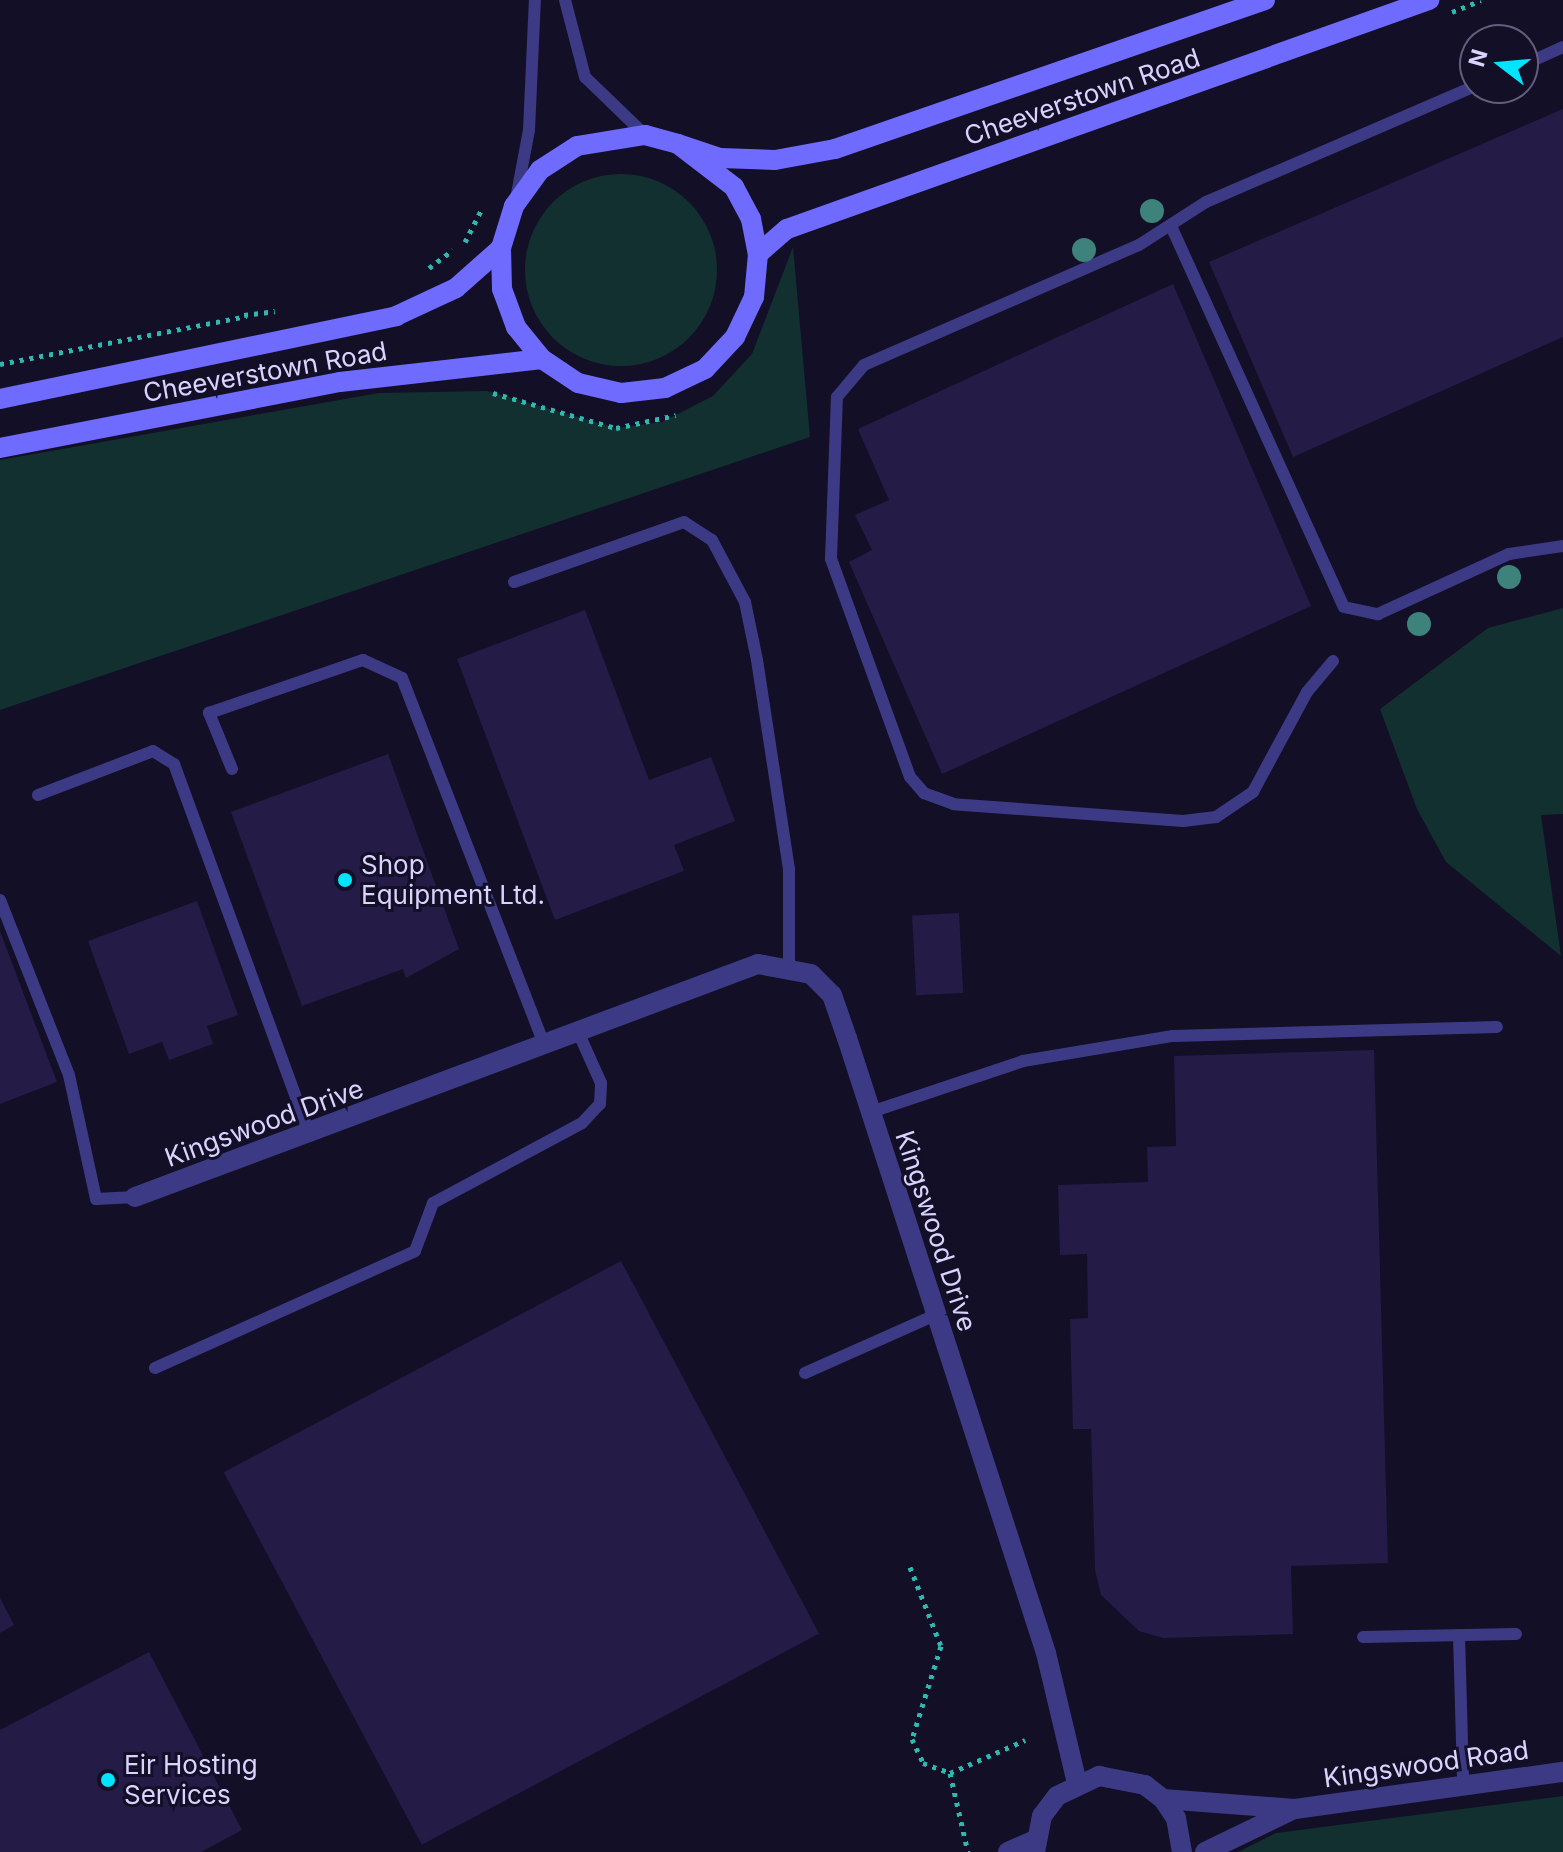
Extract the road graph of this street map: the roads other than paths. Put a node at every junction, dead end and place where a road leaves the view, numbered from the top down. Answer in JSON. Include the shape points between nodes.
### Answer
{"nodes":[{"id":1,"x":535,"y":0,"type":"edge"},
{"id":2,"x":565,"y":0,"type":"edge"},
{"id":3,"x":1265,"y":0,"type":"edge"},
{"id":4,"x":1429,"y":0,"type":"edge"},
{"id":5,"x":1563,"y":47,"type":"edge"},
{"id":6,"x":1539,"y":58,"type":"edge"},
{"id":7,"x":1459,"y":93,"type":"edge"},
{"id":8,"x":645,"y":135,"type":"junction"},
{"id":9,"x":678,"y":144,"type":"junction"},
{"id":10,"x":514,"y":206,"type":"junction"},
{"id":11,"x":1171,"y":226,"type":"junction"},
{"id":12,"x":501,"y":248,"type":"junction"},
{"id":13,"x":758,"y":254,"type":"junction"},
{"id":14,"x":542,"y":359,"type":"junction"},
{"id":15,"x":0,"y":399,"type":"edge"},
{"id":16,"x":0,"y":448,"type":"edge"},
{"id":17,"x":1563,"y":546,"type":"edge"},
{"id":18,"x":514,"y":582,"type":"dead end"},
{"id":19,"x":1333,"y":661,"type":"dead end"},
{"id":20,"x":232,"y":769,"type":"dead end"},
{"id":21,"x":38,"y":795,"type":"dead end"},
{"id":22,"x":0,"y":900,"type":"edge"},
{"id":23,"x":789,"y":965,"type":"junction"},
{"id":24,"x":1497,"y":1027,"type":"dead end"},
{"id":25,"x":579,"y":1034,"type":"junction"},
{"id":26,"x":545,"y":1047,"type":"junction"},
{"id":27,"x":871,"y":1112,"type":"junction"},
{"id":28,"x":310,"y":1136,"type":"junction"},
{"id":29,"x":135,"y":1197,"type":"joint"},
{"id":30,"x":935,"y":1315,"type":"junction"},
{"id":31,"x":155,"y":1368,"type":"dead end"},
{"id":32,"x":805,"y":1373,"type":"dead end"},
{"id":33,"x":1516,"y":1634,"type":"dead end"},
{"id":34,"x":1459,"y":1635,"type":"junction"},
{"id":35,"x":1363,"y":1637,"type":"dead end"},
{"id":36,"x":1563,"y":1772,"type":"edge"},
{"id":37,"x":1463,"y":1781,"type":"junction"},
{"id":38,"x":1077,"y":1783,"type":"junction"},
{"id":39,"x":1163,"y":1799,"type":"junction"},
{"id":40,"x":1295,"y":1809,"type":"junction"},
{"id":41,"x":1035,"y":1846,"type":"edge"},
{"id":42,"x":1008,"y":1852,"type":"edge"},
{"id":43,"x":1182,"y":1852,"type":"edge"},
{"id":44,"x":1205,"y":1852,"type":"edge"}],
"edges":[{"from":1,"to":10,"type":"lane","via":[[529,130]]},
{"from":2,"to":8,"type":"lane","via":[[585,77]]},
{"from":3,"to":9,"type":"main road","name":"Cheeverstown Road","via":[[835,149],[775,160],[720,158]]},
{"from":4,"to":13,"type":"main road","name":"Cheeverstown Road","via":[[787,229]]},
{"from":5,"to":6,"type":"lane"},
{"from":7,"to":11,"type":"lane","via":[[1206,202]]},
{"from":8,"to":9,"type":"main road","name":"Cheeverstown Road"},
{"from":8,"to":10,"type":"main road","name":"Cheeverstown Road","via":[[577,146],[540,170]]},
{"from":9,"to":13,"type":"main road","name":"Cheeverstown Road","via":[[734,187]]},
{"from":10,"to":12,"type":"main road","name":"Cheeverstown Road"},
{"from":11,"to":17,"type":"lane","via":[[1344,607],[1378,614],[1509,554]]},
{"from":11,"to":19,"type":"lane","via":[[864,365],[840,386],[831,559],[910,777],[924,793],[954,804],[1183,821],[1216,817],[1253,792],[1307,692]]},
{"from":12,"to":14,"type":"main road","name":"Cheeverstown Road","via":[[507,301]]},
{"from":12,"to":15,"type":"main road","name":"Cheeverstown Road","via":[[456,288],[396,316]]},
{"from":13,"to":14,"type":"main road","name":"Cheeverstown Road","via":[[754,297],[742,324],[705,369],[665,388],[621,393],[578,383]]},
{"from":14,"to":16,"type":"main road","name":"Cheeverstown Road","via":[[340,382]]},
{"from":18,"to":23,"type":"lane","via":[[684,522],[712,540],[745,602],[763,689],[790,884]]},
{"from":20,"to":26,"type":"lane","via":[[209,713],[363,660],[402,678]]},
{"from":21,"to":28,"type":"lane","via":[[153,751],[174,764]]},
{"from":22,"to":29,"type":"lane","via":[[69,1075],[96,1199]]},
{"from":23,"to":25,"type":"street","name":"Kingswood Drive","via":[[758,964]]},
{"from":23,"to":27,"type":"street","name":"Kingswood Drive","via":[[832,995]]},
{"from":24,"to":27,"type":"lane","via":[[1173,1036],[1023,1061]]},
{"from":25,"to":26,"type":"street","name":"Kingswood Drive"},
{"from":25,"to":31,"type":"lane","via":[[601,1083],[600,1104],[582,1123],[433,1203],[415,1251]]},
{"from":26,"to":28,"type":"street","name":"Kingswood Drive"},
{"from":27,"to":30,"type":"street","name":"Kingswood Drive"},
{"from":28,"to":29,"type":"street","name":"Kingswood Drive"},
{"from":30,"to":32,"type":"lane"},
{"from":30,"to":38,"type":"street","name":"Kingswood Drive","via":[[1046,1653]]},
{"from":33,"to":34,"type":"lane"},
{"from":34,"to":35,"type":"lane"},
{"from":34,"to":37,"type":"lane"},
{"from":36,"to":37,"type":"street","name":"Kingswood Road"},
{"from":37,"to":40,"type":"street","name":"Kingswood Road"},
{"from":38,"to":39,"type":"street","via":[[1122,1777]]},
{"from":38,"to":41,"type":"street","via":[[1057,1796]]},
{"from":39,"to":40,"type":"street","name":"Kingswood Road"},
{"from":39,"to":43,"type":"street","via":[[1176,1818]]},
{"from":40,"to":44,"type":"street","name":"Kingswood Road"},
{"from":41,"to":42,"type":"street"}]}
